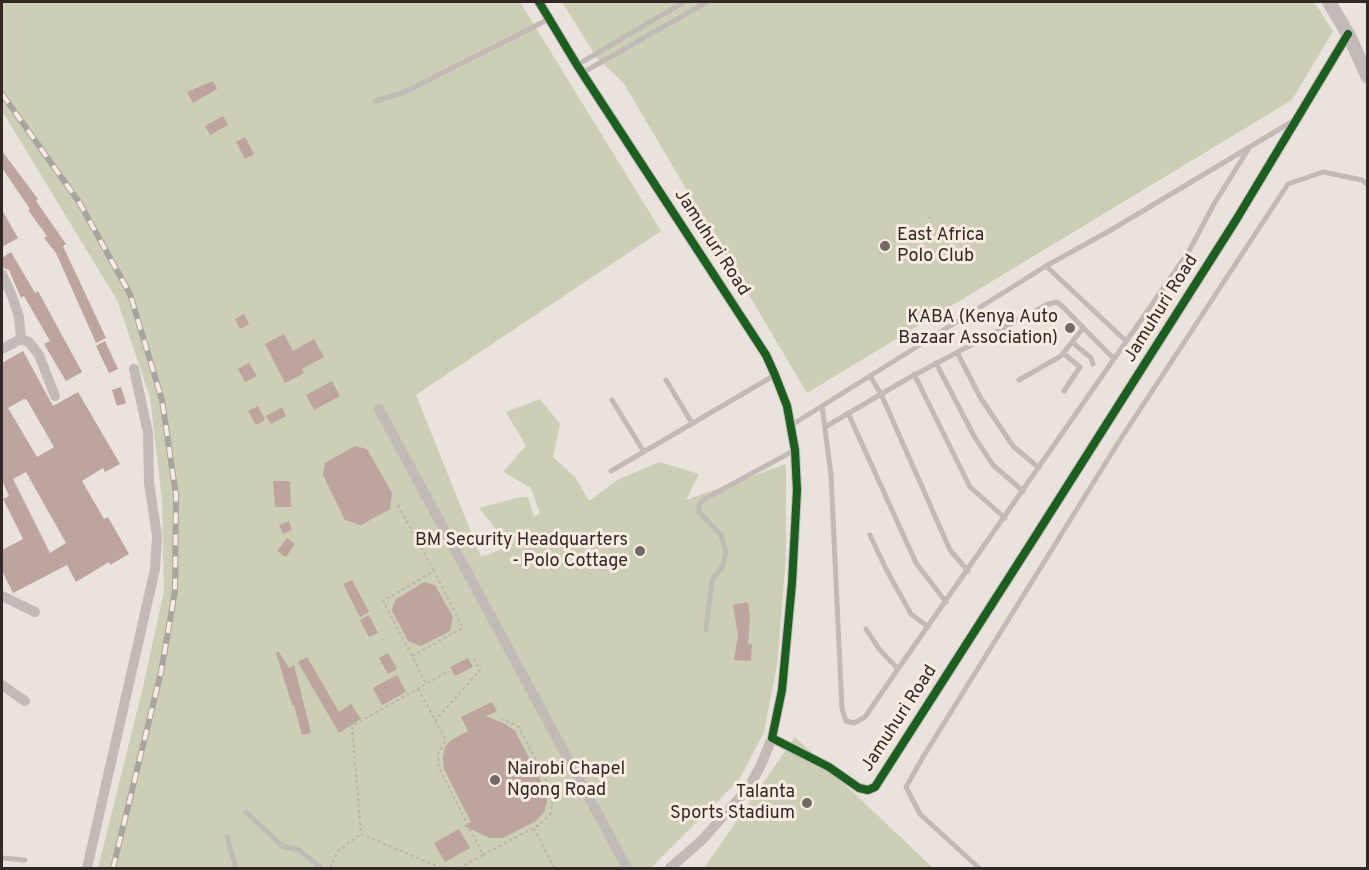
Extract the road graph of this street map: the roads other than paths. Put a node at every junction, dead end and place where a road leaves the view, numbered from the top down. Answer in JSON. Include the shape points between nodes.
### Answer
{"nodes":[{"id":1,"x":539,"y":2,"type":"edge"},
{"id":2,"x":684,"y":2,"type":"edge"},
{"id":3,"x":707,"y":2,"type":"edge"},
{"id":4,"x":1329,"y":2,"type":"edge"},
{"id":5,"x":550,"y":18,"type":"junction"},
{"id":6,"x":1348,"y":34,"type":"junction"},
{"id":7,"x":579,"y":69,"type":"junction"},
{"id":8,"x":1368,"y":77,"type":"edge"},
{"id":9,"x":376,"y":101,"type":"dead end"},
{"id":10,"x":1297,"y":119,"type":"junction"},
{"id":11,"x":1249,"y":148,"type":"junction"},
{"id":12,"x":1368,"y":185,"type":"edge"},
{"id":13,"x":1047,"y":266,"type":"junction"},
{"id":14,"x":2,"y":274,"type":"edge"},
{"id":15,"x":1083,"y":328,"type":"junction"},
{"id":16,"x":21,"y":339,"type":"junction"},
{"id":17,"x":1126,"y":341,"type":"junction"},
{"id":18,"x":1072,"y":342,"type":"junction"},
{"id":19,"x":2,"y":349,"type":"edge"},
{"id":20,"x":957,"y":351,"type":"junction"},
{"id":21,"x":1063,"y":353,"type":"junction"},
{"id":22,"x":1114,"y":359,"type":"junction"},
{"id":23,"x":936,"y":363,"type":"junction"},
{"id":24,"x":1093,"y":364,"type":"dead end"},
{"id":25,"x":134,"y":369,"type":"dead end"},
{"id":26,"x":915,"y":374,"type":"junction"},
{"id":27,"x":775,"y":375,"type":"junction"},
{"id":28,"x":870,"y":376,"type":"junction"},
{"id":29,"x":666,"y":380,"type":"dead end"},
{"id":30,"x":1019,"y":380,"type":"dead end"},
{"id":31,"x":1064,"y":392,"type":"dead end"},
{"id":32,"x":880,"y":394,"type":"junction"},
{"id":33,"x":55,"y":396,"type":"dead end"},
{"id":34,"x":612,"y":400,"type":"dead end"},
{"id":35,"x":822,"y":406,"type":"junction"},
{"id":36,"x":379,"y":409,"type":"dead end"},
{"id":37,"x":848,"y":413,"type":"junction"},
{"id":38,"x":692,"y":423,"type":"junction"},
{"id":39,"x":790,"y":426,"type":"junction"},
{"id":40,"x":825,"y":427,"type":"junction"},
{"id":41,"x":795,"y":450,"type":"junction"},
{"id":42,"x":644,"y":452,"type":"junction"},
{"id":43,"x":1039,"y":468,"type":"junction"},
{"id":44,"x":611,"y":471,"type":"dead end"},
{"id":45,"x":1023,"y":492,"type":"junction"},
{"id":46,"x":1005,"y":518,"type":"junction"},
{"id":47,"x":870,"y":535,"type":"dead end"},
{"id":48,"x":968,"y":571,"type":"junction"},
{"id":49,"x":2,"y":596,"type":"edge"},
{"id":50,"x":946,"y":602,"type":"junction"},
{"id":51,"x":35,"y":612,"type":"dead end"},
{"id":52,"x":928,"y":627,"type":"junction"},
{"id":53,"x":866,"y":629,"type":"dead end"},
{"id":54,"x":706,"y":630,"type":"dead end"},
{"id":55,"x":898,"y":669,"type":"junction"},
{"id":56,"x":2,"y":685,"type":"edge"},
{"id":57,"x":25,"y":701,"type":"dead end"},
{"id":58,"x":772,"y":738,"type":"junction"},
{"id":59,"x":246,"y":812,"type":"dead end"},
{"id":60,"x":227,"y":836,"type":"dead end"},
{"id":61,"x":2,"y":858,"type":"edge"},
{"id":62,"x":25,"y":860,"type":"dead end"},
{"id":63,"x":87,"y":868,"type":"edge"},
{"id":64,"x":236,"y":868,"type":"edge"},
{"id":65,"x":321,"y":868,"type":"edge"},
{"id":66,"x":627,"y":868,"type":"edge"},
{"id":67,"x":670,"y":868,"type":"edge"},
{"id":68,"x":979,"y":868,"type":"edge"}],
"edges":[{"from":1,"to":5,"type":"street","name":"Jamuhuri Road"},
{"from":2,"to":7,"type":"lane"},
{"from":3,"to":7,"type":"lane"},
{"from":4,"to":6,"type":"street"},
{"from":5,"to":7,"type":"street","name":"Jamuhuri Road"},
{"from":5,"to":9,"type":"lane","via":[[405,92]]},
{"from":6,"to":8,"type":"street"},
{"from":6,"to":10,"type":"street","name":"Jamuhuri Road"},
{"from":7,"to":27,"type":"street","name":"Jamuhuri Road","via":[[766,355]]},
{"from":10,"to":11,"type":"lane"},
{"from":10,"to":58,"type":"street","name":"Jamuhuri Road","via":[[875,787],[859,788],[829,767]]},
{"from":11,"to":13,"type":"lane"},
{"from":11,"to":17,"type":"lane","via":[[1189,251]]},
{"from":12,"to":68,"type":"lane","via":[[1362,180],[1323,172],[1288,184],[1118,443],[923,757],[906,787],[920,814]]},
{"from":13,"to":17,"type":"lane"},
{"from":13,"to":28,"type":"lane"},
{"from":14,"to":16,"type":"street","via":[[19,317]]},
{"from":15,"to":18,"type":"lane"},
{"from":15,"to":20,"type":"lane","via":[[1057,302]]},
{"from":15,"to":22,"type":"lane"},
{"from":16,"to":19,"type":"street"},
{"from":16,"to":33,"type":"street","via":[[39,356]]},
{"from":17,"to":22,"type":"lane"},
{"from":18,"to":21,"type":"lane"},
{"from":18,"to":24,"type":"lane"},
{"from":20,"to":23,"type":"lane"},
{"from":20,"to":43,"type":"lane","via":[[986,407],[1014,446]]},
{"from":21,"to":30,"type":"lane"},
{"from":21,"to":31,"type":"lane","via":[[1080,367]]},
{"from":22,"to":43,"type":"lane"},
{"from":23,"to":26,"type":"lane"},
{"from":23,"to":45,"type":"lane","via":[[993,465]]},
{"from":25,"to":63,"type":"street","via":[[148,433],[149,483],[157,536],[155,569]]},
{"from":26,"to":32,"type":"lane"},
{"from":26,"to":46,"type":"lane","via":[[970,487]]},
{"from":27,"to":38,"type":"lane"},
{"from":27,"to":39,"type":"street","name":"Jamuhuri Road","via":[[788,406]]},
{"from":28,"to":32,"type":"lane"},
{"from":28,"to":35,"type":"lane"},
{"from":29,"to":38,"type":"lane"},
{"from":32,"to":37,"type":"lane"},
{"from":32,"to":48,"type":"lane","via":[[950,550]]},
{"from":34,"to":42,"type":"lane"},
{"from":35,"to":39,"type":"lane"},
{"from":35,"to":40,"type":"lane"},
{"from":36,"to":66,"type":"street"},
{"from":37,"to":40,"type":"lane"},
{"from":37,"to":50,"type":"lane","via":[[916,563]]},
{"from":38,"to":42,"type":"lane"},
{"from":39,"to":41,"type":"street","name":"Jamuhuri Road"},
{"from":40,"to":55,"type":"lane","via":[[832,486],[842,710],[846,721],[854,723],[865,717]]},
{"from":41,"to":54,"type":"lane","via":[[699,505],[699,512],[721,535],[726,552],[723,565],[712,580]]},
{"from":41,"to":58,"type":"street","name":"Jamuhuri Road","via":[[792,583],[782,690]]},
{"from":42,"to":44,"type":"lane"},
{"from":43,"to":45,"type":"lane"},
{"from":45,"to":46,"type":"lane"},
{"from":46,"to":48,"type":"lane"},
{"from":47,"to":52,"type":"lane","via":[[911,614]]},
{"from":48,"to":50,"type":"lane"},
{"from":49,"to":51,"type":"street"},
{"from":50,"to":52,"type":"lane"},
{"from":52,"to":55,"type":"lane"},
{"from":53,"to":55,"type":"lane"},
{"from":56,"to":57,"type":"street"},
{"from":58,"to":67,"type":"street","via":[[749,787],[702,840]]},
{"from":59,"to":65,"type":"lane","via":[[282,846],[299,850]]},
{"from":60,"to":64,"type":"lane"},
{"from":61,"to":62,"type":"lane"}]}
